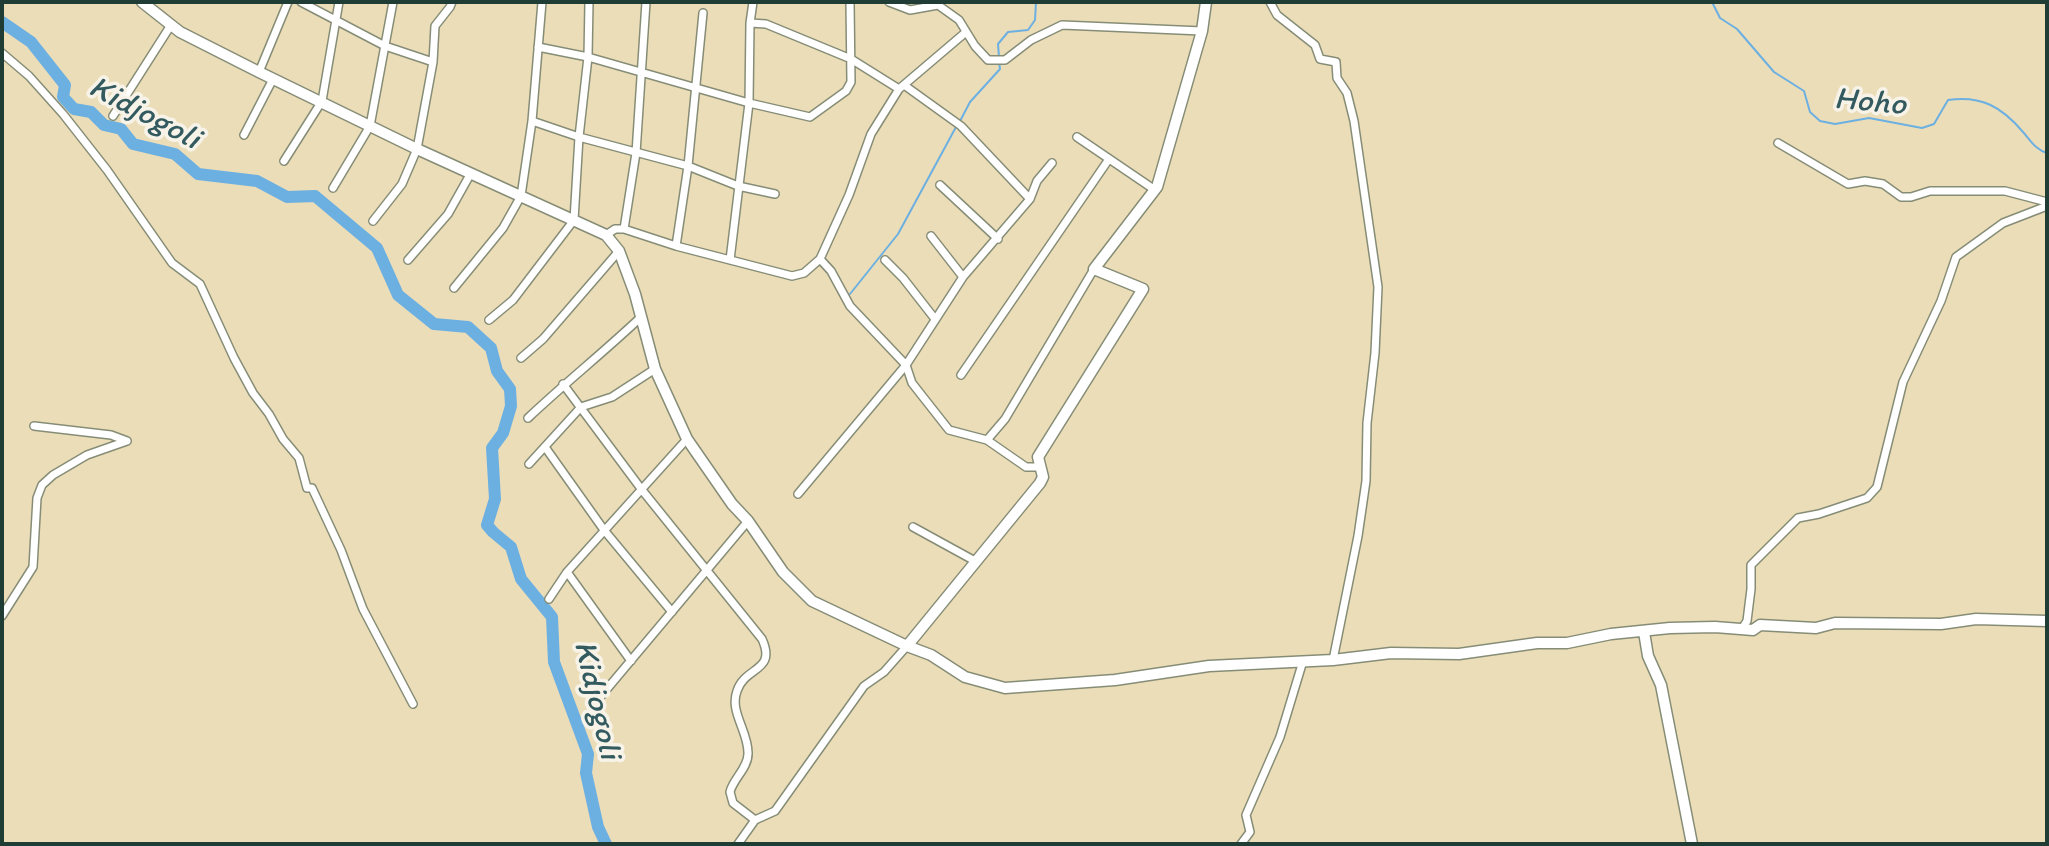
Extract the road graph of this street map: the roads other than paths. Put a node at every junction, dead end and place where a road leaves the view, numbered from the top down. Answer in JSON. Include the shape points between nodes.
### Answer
{"nodes":[{"id":1,"x":142,"y":2,"type":"edge"},
{"id":2,"x":288,"y":2,"type":"edge"},
{"id":3,"x":301,"y":2,"type":"edge"},
{"id":4,"x":339,"y":2,"type":"edge"},
{"id":5,"x":393,"y":2,"type":"edge"},
{"id":6,"x":452,"y":2,"type":"edge"},
{"id":7,"x":542,"y":2,"type":"edge"},
{"id":8,"x":589,"y":2,"type":"edge"},
{"id":9,"x":646,"y":2,"type":"edge"},
{"id":10,"x":753,"y":2,"type":"edge"},
{"id":11,"x":850,"y":2,"type":"edge"},
{"id":12,"x":888,"y":2,"type":"edge"},
{"id":13,"x":1206,"y":2,"type":"edge"},
{"id":14,"x":1270,"y":2,"type":"edge"},
{"id":15,"x":927,"y":4,"type":"edge"},
{"id":16,"x":703,"y":13,"type":"dead end"},
{"id":17,"x":335,"y":18,"type":"junction"},
{"id":18,"x":750,"y":23,"type":"junction"},
{"id":19,"x":171,"y":25,"type":"junction"},
{"id":20,"x":1202,"y":31,"type":"junction"},
{"id":21,"x":967,"y":32,"type":"junction"},
{"id":22,"x":385,"y":46,"type":"junction"},
{"id":23,"x":538,"y":47,"type":"junction"},
{"id":24,"x":2,"y":53,"type":"edge"},
{"id":25,"x":588,"y":57,"type":"junction"},
{"id":26,"x":852,"y":59,"type":"junction"},
{"id":27,"x":433,"y":62,"type":"junction"},
{"id":28,"x":259,"y":72,"type":"junction"},
{"id":29,"x":642,"y":73,"type":"junction"},
{"id":30,"x":273,"y":79,"type":"junction"},
{"id":31,"x":695,"y":86,"type":"junction"},
{"id":32,"x":902,"y":87,"type":"junction"},
{"id":33,"x":321,"y":102,"type":"junction"},
{"id":34,"x":749,"y":103,"type":"junction"},
{"id":35,"x":113,"y":116,"type":"dead end"},
{"id":36,"x":532,"y":121,"type":"junction"},
{"id":37,"x":370,"y":127,"type":"junction"},
{"id":38,"x":244,"y":135,"type":"dead end"},
{"id":39,"x":579,"y":136,"type":"junction"},
{"id":40,"x":1077,"y":137,"type":"dead end"},
{"id":41,"x":1778,"y":144,"type":"dead end"},
{"id":42,"x":417,"y":149,"type":"junction"},
{"id":43,"x":636,"y":153,"type":"junction"},
{"id":44,"x":1109,"y":159,"type":"junction"},
{"id":45,"x":284,"y":161,"type":"dead end"},
{"id":46,"x":1052,"y":163,"type":"dead end"},
{"id":47,"x":688,"y":166,"type":"junction"},
{"id":48,"x":471,"y":173,"type":"junction"},
{"id":49,"x":940,"y":185,"type":"dead end"},
{"id":50,"x":738,"y":186,"type":"junction"},
{"id":51,"x":333,"y":188,"type":"dead end"},
{"id":52,"x":1155,"y":190,"type":"junction"},
{"id":53,"x":775,"y":194,"type":"dead end"},
{"id":54,"x":521,"y":196,"type":"junction"},
{"id":55,"x":1030,"y":199,"type":"junction"},
{"id":56,"x":2047,"y":204,"type":"edge"},
{"id":57,"x":574,"y":220,"type":"junction"},
{"id":58,"x":373,"y":221,"type":"dead end"},
{"id":59,"x":624,"y":229,"type":"junction"},
{"id":60,"x":606,"y":235,"type":"junction"},
{"id":61,"x":931,"y":236,"type":"dead end"},
{"id":62,"x":998,"y":239,"type":"junction"},
{"id":63,"x":676,"y":246,"type":"junction"},
{"id":64,"x":619,"y":251,"type":"junction"},
{"id":65,"x":820,"y":259,"type":"junction"},
{"id":66,"x":408,"y":260,"type":"dead end"},
{"id":67,"x":730,"y":260,"type":"junction"},
{"id":68,"x":885,"y":260,"type":"dead end"},
{"id":69,"x":1094,"y":269,"type":"junction"},
{"id":70,"x":963,"y":277,"type":"junction"},
{"id":71,"x":454,"y":288,"type":"dead end"},
{"id":72,"x":641,"y":317,"type":"junction"},
{"id":73,"x":935,"y":319,"type":"junction"},
{"id":74,"x":489,"y":320,"type":"dead end"},
{"id":75,"x":521,"y":358,"type":"dead end"},
{"id":76,"x":906,"y":365,"type":"junction"},
{"id":77,"x":655,"y":369,"type":"junction"},
{"id":78,"x":961,"y":375,"type":"dead end"},
{"id":79,"x":564,"y":384,"type":"junction"},
{"id":80,"x":581,"y":407,"type":"junction"},
{"id":81,"x":528,"y":418,"type":"dead end"},
{"id":82,"x":33,"y":426,"type":"dead end"},
{"id":83,"x":687,"y":439,"type":"junction"},
{"id":84,"x":987,"y":440,"type":"junction"},
{"id":85,"x":545,"y":447,"type":"junction"},
{"id":86,"x":529,"y":464,"type":"dead end"},
{"id":87,"x":1039,"y":467,"type":"junction"},
{"id":88,"x":642,"y":490,"type":"junction"},
{"id":89,"x":798,"y":494,"type":"dead end"},
{"id":90,"x":748,"y":521,"type":"junction"},
{"id":91,"x":914,"y":527,"type":"dead end"},
{"id":92,"x":604,"y":530,"type":"junction"},
{"id":93,"x":975,"y":561,"type":"junction"},
{"id":94,"x":707,"y":571,"type":"junction"},
{"id":95,"x":567,"y":572,"type":"junction"},
{"id":96,"x":549,"y":599,"type":"dead end"},
{"id":97,"x":672,"y":612,"type":"junction"},
{"id":98,"x":2,"y":616,"type":"edge"},
{"id":99,"x":2047,"y":621,"type":"edge"},
{"id":100,"x":1741,"y":630,"type":"junction"},
{"id":101,"x":1644,"y":632,"type":"junction"},
{"id":102,"x":907,"y":646,"type":"junction"},
{"id":103,"x":1333,"y":660,"type":"junction"},
{"id":104,"x":631,"y":661,"type":"junction"},
{"id":105,"x":1303,"y":661,"type":"junction"},
{"id":106,"x":596,"y":702,"type":"dead end"},
{"id":107,"x":413,"y":704,"type":"dead end"},
{"id":108,"x":755,"y":820,"type":"junction"},
{"id":109,"x":738,"y":844,"type":"edge"},
{"id":110,"x":1241,"y":844,"type":"edge"},
{"id":111,"x":1692,"y":844,"type":"edge"}],
"edges":[{"from":1,"to":19,"type":"street"},
{"from":2,"to":28,"type":"street"},
{"from":3,"to":17,"type":"street"},
{"from":4,"to":17,"type":"street"},
{"from":5,"to":22,"type":"street"},
{"from":6,"to":27,"type":"street","via":[[435,26]]},
{"from":7,"to":23,"type":"street"},
{"from":8,"to":25,"type":"street"},
{"from":9,"to":29,"type":"street"},
{"from":10,"to":18,"type":"street"},
{"from":11,"to":26,"type":"street"},
{"from":12,"to":15,"type":"street","via":[[910,10]]},
{"from":13,"to":20,"type":"street"},
{"from":14,"to":103,"type":"street","via":[[1278,15],[1315,44],[1321,59],[1336,62],[1337,78],[1347,93],[1354,121],[1378,287],[1367,481]]},
{"from":15,"to":21,"type":"street","via":[[938,5]]},
{"from":16,"to":31,"type":"street"},
{"from":17,"to":22,"type":"street"},
{"from":17,"to":33,"type":"street"},
{"from":18,"to":26,"type":"street","via":[[766,24]]},
{"from":18,"to":34,"type":"street"},
{"from":19,"to":28,"type":"street"},
{"from":19,"to":35,"type":"street"},
{"from":20,"to":21,"type":"street","via":[[1062,25],[1005,60],[988,60]]},
{"from":20,"to":52,"type":"street"},
{"from":21,"to":32,"type":"street"},
{"from":22,"to":27,"type":"street"},
{"from":22,"to":37,"type":"street"},
{"from":23,"to":25,"type":"street"},
{"from":23,"to":36,"type":"street"},
{"from":24,"to":107,"type":"street","via":[[63,114],[172,263],[200,284],[253,393],[299,458],[307,488],[312,488],[341,550],[363,609]]},
{"from":25,"to":29,"type":"street"},
{"from":25,"to":39,"type":"street"},
{"from":26,"to":32,"type":"street"},
{"from":26,"to":34,"type":"street","via":[[846,91],[810,117]]},
{"from":27,"to":42,"type":"street"},
{"from":28,"to":30,"type":"street"},
{"from":29,"to":31,"type":"street"},
{"from":29,"to":43,"type":"street"},
{"from":30,"to":33,"type":"street"},
{"from":30,"to":38,"type":"street"},
{"from":31,"to":34,"type":"street"},
{"from":31,"to":47,"type":"street"},
{"from":32,"to":55,"type":"street","via":[[961,126]]},
{"from":32,"to":65,"type":"street","via":[[871,134]]},
{"from":33,"to":37,"type":"street"},
{"from":33,"to":45,"type":"street"},
{"from":34,"to":50,"type":"street"},
{"from":36,"to":39,"type":"street"},
{"from":36,"to":54,"type":"street"},
{"from":37,"to":42,"type":"street"},
{"from":37,"to":51,"type":"street"},
{"from":39,"to":43,"type":"street"},
{"from":39,"to":57,"type":"street"},
{"from":40,"to":44,"type":"street"},
{"from":41,"to":56,"type":"street","via":[[1848,184],[1882,184],[1900,197],[1930,191],[2005,191]]},
{"from":42,"to":48,"type":"street"},
{"from":42,"to":58,"type":"street","via":[[402,184]]},
{"from":43,"to":47,"type":"street"},
{"from":43,"to":59,"type":"street"},
{"from":44,"to":52,"type":"street"},
{"from":44,"to":78,"type":"street"},
{"from":46,"to":55,"type":"street"},
{"from":47,"to":50,"type":"street"},
{"from":47,"to":63,"type":"street"},
{"from":48,"to":54,"type":"street"},
{"from":48,"to":66,"type":"street","via":[[448,214]]},
{"from":49,"to":62,"type":"street"},
{"from":50,"to":53,"type":"street"},
{"from":50,"to":67,"type":"street"},
{"from":52,"to":69,"type":"street"},
{"from":54,"to":57,"type":"street"},
{"from":54,"to":71,"type":"street","via":[[503,228]]},
{"from":55,"to":62,"type":"street"},
{"from":56,"to":100,"type":"street","via":[[2003,223],[1956,257],[1903,382],[1877,487],[1867,498],[1798,518],[1751,565],[1747,621]]},
{"from":57,"to":60,"type":"street"},
{"from":57,"to":74,"type":"street","via":[[513,300]]},
{"from":59,"to":60,"type":"street"},
{"from":59,"to":63,"type":"street"},
{"from":60,"to":64,"type":"street"},
{"from":61,"to":70,"type":"street"},
{"from":62,"to":70,"type":"street"},
{"from":63,"to":67,"type":"street"},
{"from":64,"to":72,"type":"street"},
{"from":64,"to":75,"type":"street"},
{"from":65,"to":67,"type":"street","via":[[804,273],[792,276]]},
{"from":65,"to":76,"type":"street","via":[[850,306]]},
{"from":68,"to":73,"type":"street"},
{"from":69,"to":84,"type":"street","via":[[1005,419]]},
{"from":69,"to":87,"type":"street","via":[[1143,289],[1038,457]]},
{"from":70,"to":73,"type":"street"},
{"from":72,"to":77,"type":"street"},
{"from":72,"to":79,"type":"street"},
{"from":73,"to":76,"type":"street"},
{"from":76,"to":84,"type":"street","via":[[912,383],[949,430]]},
{"from":76,"to":89,"type":"street"},
{"from":77,"to":80,"type":"street","via":[[612,397]]},
{"from":77,"to":83,"type":"street"},
{"from":79,"to":80,"type":"street"},
{"from":79,"to":81,"type":"street"},
{"from":80,"to":85,"type":"street"},
{"from":80,"to":88,"type":"street"},
{"from":82,"to":98,"type":"street","via":[[127,441],[87,455],[42,485],[37,498],[35,561]]},
{"from":83,"to":88,"type":"street"},
{"from":83,"to":90,"type":"street"},
{"from":84,"to":87,"type":"street","via":[[1026,467]]},
{"from":85,"to":86,"type":"street"},
{"from":85,"to":92,"type":"street"},
{"from":87,"to":93,"type":"street","via":[[1040,483]]},
{"from":88,"to":92,"type":"street"},
{"from":88,"to":94,"type":"street"},
{"from":90,"to":94,"type":"street"},
{"from":90,"to":102,"type":"street","via":[[783,572],[812,601]]},
{"from":91,"to":93,"type":"street"},
{"from":92,"to":95,"type":"street"},
{"from":92,"to":97,"type":"street"},
{"from":93,"to":102,"type":"street"},
{"from":94,"to":97,"type":"street"},
{"from":94,"to":108,"type":"street","via":[[762,639],[768,654],[738,687],[734,704],[748,753],[730,789],[731,796],[733,803]]},
{"from":95,"to":96,"type":"street"},
{"from":95,"to":104,"type":"street"},
{"from":97,"to":104,"type":"street"},
{"from":99,"to":100,"type":"street","via":[[1835,623],[1816,628],[1760,625]]},
{"from":100,"to":101,"type":"street","via":[[1715,627]]},
{"from":101,"to":103,"type":"street","via":[[1459,654],[1391,653]]},
{"from":101,"to":111,"type":"street","via":[[1648,656],[1661,685]]},
{"from":102,"to":105,"type":"street","via":[[931,654],[965,677],[1005,688],[1115,680],[1209,666]]},
{"from":102,"to":108,"type":"street","via":[[864,686],[775,811]]},
{"from":103,"to":105,"type":"street"},
{"from":104,"to":106,"type":"street"},
{"from":105,"to":110,"type":"street","via":[[1280,737],[1247,815],[1250,832]]},
{"from":108,"to":109,"type":"street"}]}
